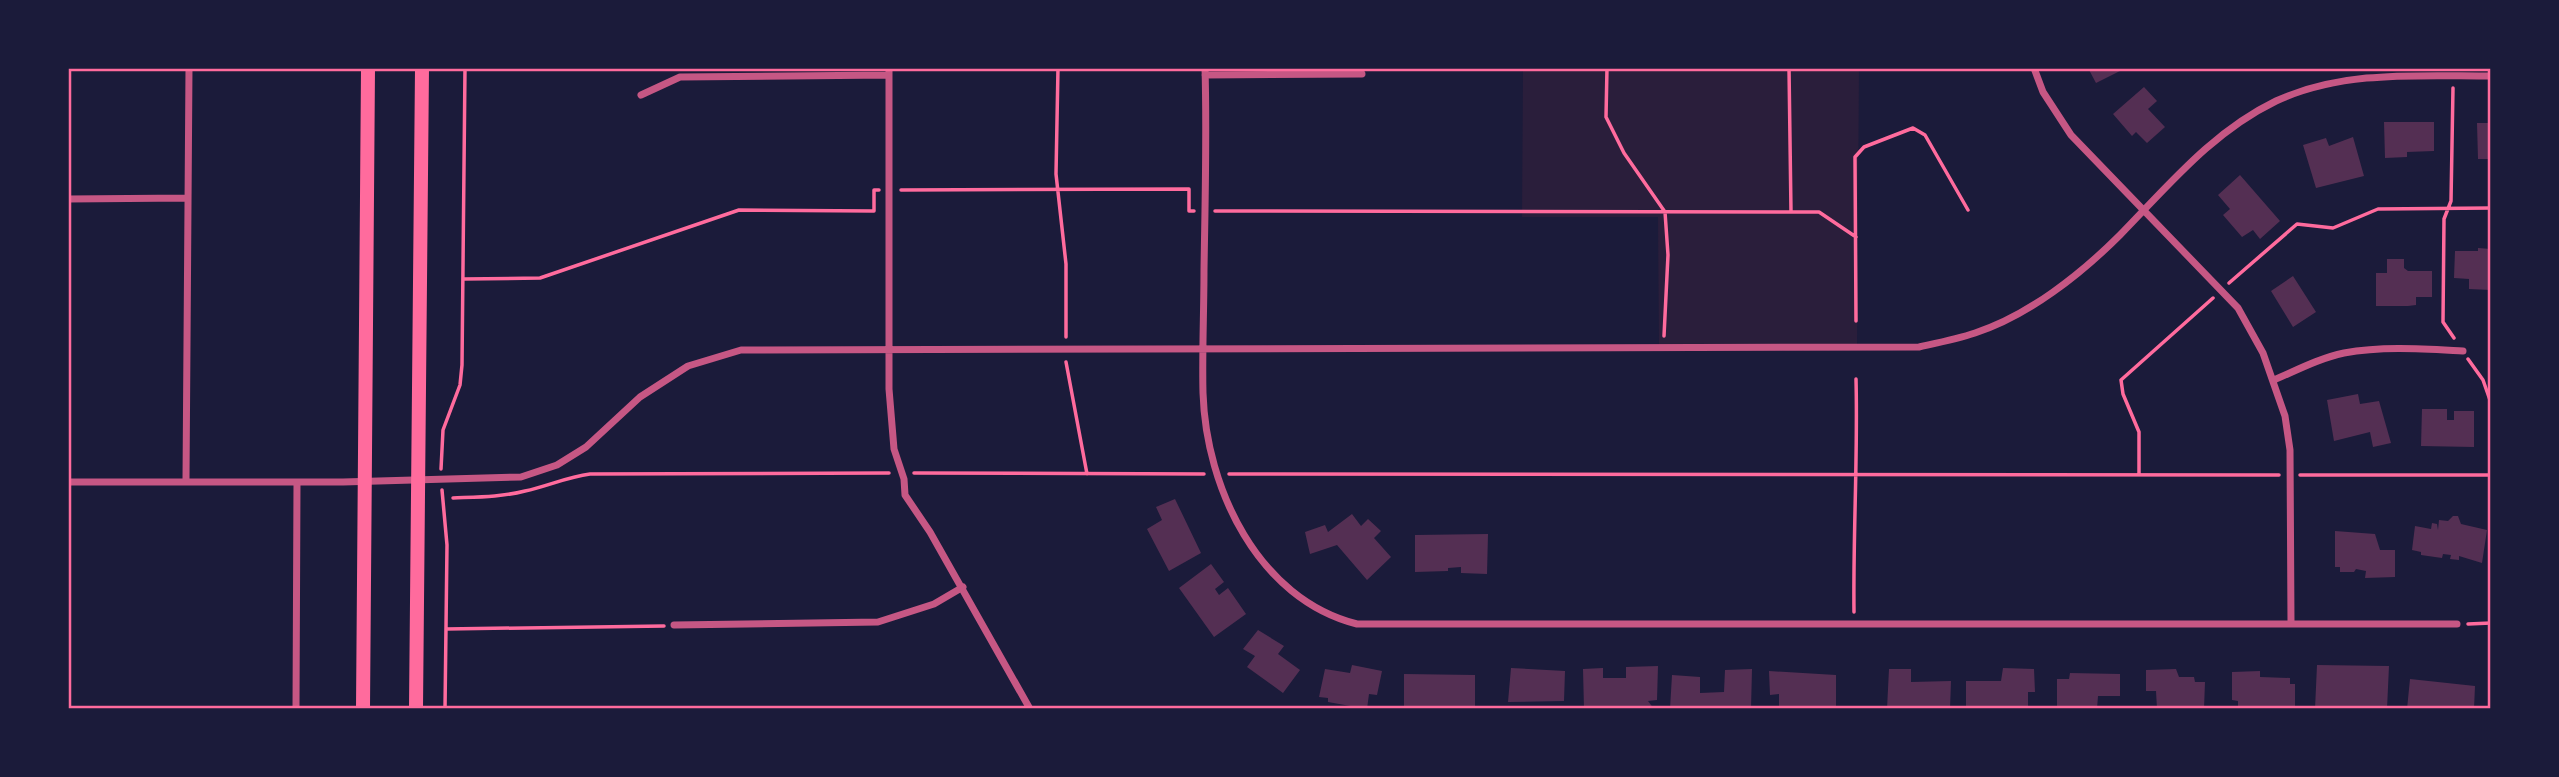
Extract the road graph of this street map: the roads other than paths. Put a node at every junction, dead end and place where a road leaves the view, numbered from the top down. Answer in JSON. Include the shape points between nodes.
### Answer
{"nodes":[{"id":1,"x":189,"y":68,"type":"edge"},
{"id":2,"x":368,"y":68,"type":"edge"},
{"id":3,"x":422,"y":68,"type":"edge"},
{"id":4,"x":2034,"y":68,"type":"edge"},
{"id":5,"x":1205,"y":71,"type":"edge"},
{"id":6,"x":889,"y":72,"type":"edge"},
{"id":7,"x":1362,"y":74,"type":"dead end"},
{"id":8,"x":2491,"y":76,"type":"edge"},
{"id":9,"x":641,"y":94,"type":"dead end"},
{"id":10,"x":188,"y":198,"type":"junction"},
{"id":11,"x":68,"y":199,"type":"edge"},
{"id":12,"x":2144,"y":209,"type":"junction"},
{"id":13,"x":889,"y":349,"type":"junction"},
{"id":14,"x":1204,"y":349,"type":"junction"},
{"id":15,"x":2463,"y":351,"type":"road end"},
{"id":16,"x":2274,"y":380,"type":"junction"},
{"id":17,"x":186,"y":480,"type":"junction"},
{"id":18,"x":419,"y":480,"type":"junction"},
{"id":19,"x":364,"y":481,"type":"junction"},
{"id":20,"x":68,"y":482,"type":"edge"},
{"id":21,"x":297,"y":482,"type":"junction"},
{"id":22,"x":963,"y":587,"type":"junction"},
{"id":23,"x":2291,"y":622,"type":"junction"},
{"id":24,"x":2458,"y":624,"type":"road end"},
{"id":25,"x":674,"y":625,"type":"road end"},
{"id":26,"x":296,"y":709,"type":"edge"},
{"id":27,"x":363,"y":709,"type":"edge"},
{"id":28,"x":416,"y":709,"type":"edge"},
{"id":29,"x":1030,"y":709,"type":"edge"}],
"edges":[{"from":1,"to":10,"type":"street"},
{"from":2,"to":19,"type":"main road"},
{"from":3,"to":18,"type":"main road"},
{"from":4,"to":12,"type":"street","via":[[2043,92],[2071,135]]},
{"from":5,"to":7,"type":"street"},
{"from":5,"to":14,"type":"street"},
{"from":6,"to":9,"type":"street","via":[[680,77]]},
{"from":6,"to":13,"type":"street"},
{"from":8,"to":12,"type":"street","via":[[2366,78],[2335,82],[2277,101],[2224,131]]},
{"from":10,"to":11,"type":"street"},
{"from":10,"to":17,"type":"street"},
{"from":12,"to":14,"type":"street","via":[[2118,237],[2033,305],[1978,332],[1919,347]]},
{"from":12,"to":16,"type":"street","via":[[2238,308]]},
{"from":13,"to":14,"type":"street"},
{"from":13,"to":18,"type":"street","via":[[723,353],[688,366],[640,397],[586,447],[557,465],[521,477]]},
{"from":13,"to":22,"type":"street","via":[[890,429],[905,495]]},
{"from":14,"to":23,"type":"street","via":[[1208,430],[1217,474],[1238,525],[1267,566],[1315,609],[1357,624]]},
{"from":15,"to":16,"type":"street","via":[[2400,348],[2345,353]]},
{"from":16,"to":23,"type":"street","via":[[2285,416],[2292,475]]},
{"from":17,"to":20,"type":"street"},
{"from":17,"to":21,"type":"street"},
{"from":18,"to":19,"type":"street"},
{"from":18,"to":28,"type":"main road"},
{"from":19,"to":21,"type":"street"},
{"from":19,"to":27,"type":"main road"},
{"from":21,"to":26,"type":"street"},
{"from":22,"to":25,"type":"street","via":[[934,604],[878,622]]},
{"from":22,"to":29,"type":"street"},
{"from":23,"to":24,"type":"street"}]}
